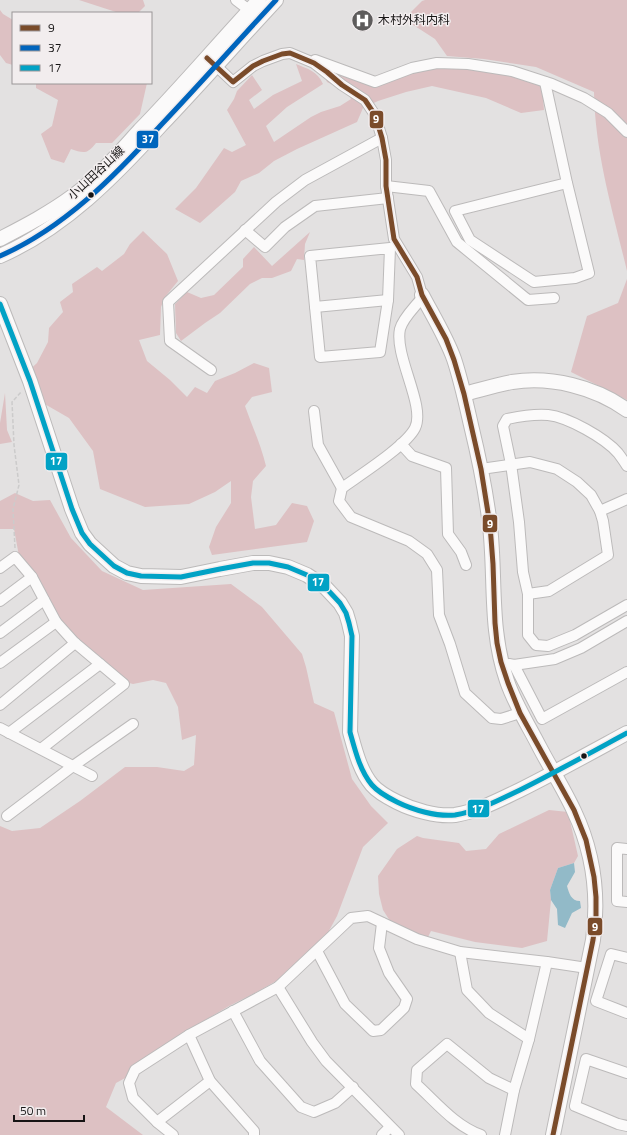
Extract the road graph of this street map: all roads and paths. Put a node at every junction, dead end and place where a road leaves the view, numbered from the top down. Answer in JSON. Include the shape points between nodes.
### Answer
{"nodes":[{"id":1,"x":236,"y":0,"type":"edge"},
{"id":2,"x":276,"y":0,"type":"edge"},
{"id":3,"x":254,"y":5,"type":"edge"},
{"id":4,"x":290,"y":53,"type":"junction"},
{"id":5,"x":211,"y":62,"type":"junction"},
{"id":6,"x":545,"y":82,"type":"junction"},
{"id":7,"x":627,"y":132,"type":"edge"},
{"id":8,"x":382,"y":138,"type":"junction"},
{"id":9,"x":567,"y":182,"type":"junction"},
{"id":10,"x":386,"y":186,"type":"junction"},
{"id":11,"x":388,"y":198,"type":"junction"},
{"id":12,"x":245,"y":230,"type":"junction"},
{"id":13,"x":0,"y":239,"type":"edge"},
{"id":14,"x":392,"y":243,"type":"junction"},
{"id":15,"x":0,"y":256,"type":"edge"},
{"id":16,"x":422,"y":295,"type":"junction"},
{"id":17,"x":554,"y":298,"type":"dead end"},
{"id":18,"x":388,"y":300,"type":"junction"},
{"id":19,"x":0,"y":304,"type":"edge"},
{"id":20,"x":315,"y":307,"type":"junction"},
{"id":21,"x":211,"y":370,"type":"dead end"},
{"id":22,"x":30,"y":381,"type":"junction"},
{"id":23,"x":464,"y":394,"type":"junction"},
{"id":24,"x":627,"y":410,"type":"edge"},
{"id":25,"x":314,"y":411,"type":"dead end"},
{"id":26,"x":401,"y":444,"type":"junction"},
{"id":27,"x":511,"y":464,"type":"junction"},
{"id":28,"x":627,"y":466,"type":"edge"},
{"id":29,"x":481,"y":469,"type":"junction"},
{"id":30,"x":342,"y":488,"type":"junction"},
{"id":31,"x":627,"y":499,"type":"edge"},
{"id":32,"x":600,"y":511,"type":"junction"},
{"id":33,"x":15,"y":557,"type":"junction"},
{"id":34,"x":466,"y":565,"type":"dead end"},
{"id":35,"x":0,"y":568,"type":"edge"},
{"id":36,"x":32,"y":577,"type":"junction"},
{"id":37,"x":528,"y":594,"type":"junction"},
{"id":38,"x":44,"y":600,"type":"junction"},
{"id":39,"x":0,"y":601,"type":"edge"},
{"id":40,"x":627,"y":606,"type":"edge"},
{"id":41,"x":627,"y":621,"type":"edge"},
{"id":42,"x":56,"y":622,"type":"junction"},
{"id":43,"x":0,"y":633,"type":"edge"},
{"id":44,"x":75,"y":643,"type":"junction"},
{"id":45,"x":0,"y":663,"type":"edge"},
{"id":46,"x":100,"y":664,"type":"junction"},
{"id":47,"x":507,"y":664,"type":"junction"},
{"id":48,"x":627,"y":672,"type":"edge"},
{"id":49,"x":0,"y":705,"type":"edge"},
{"id":50,"x":520,"y":712,"type":"junction"},
{"id":51,"x":133,"y":724,"type":"dead end"},
{"id":52,"x":4,"y":730,"type":"edge"},
{"id":53,"x":627,"y":732,"type":"edge"},
{"id":54,"x":41,"y":749,"type":"junction"},
{"id":55,"x":73,"y":766,"type":"junction"},
{"id":56,"x":553,"y":773,"type":"junction"},
{"id":57,"x":92,"y":776,"type":"dead end"},
{"id":58,"x":7,"y":816,"type":"dead end"},
{"id":59,"x":627,"y":849,"type":"edge"},
{"id":60,"x":627,"y":902,"type":"edge"},
{"id":61,"x":382,"y":923,"type":"junction"},
{"id":62,"x":317,"y":951,"type":"junction"},
{"id":63,"x":460,"y":952,"type":"junction"},
{"id":64,"x":627,"y":958,"type":"edge"},
{"id":65,"x":547,"y":962,"type":"junction"},
{"id":66,"x":587,"y":968,"type":"junction"},
{"id":67,"x":278,"y":987,"type":"junction"},
{"id":68,"x":233,"y":1011,"type":"junction"},
{"id":69,"x":627,"y":1013,"type":"edge"},
{"id":70,"x":189,"y":1035,"type":"junction"},
{"id":71,"x":529,"y":1039,"type":"junction"},
{"id":72,"x":627,"y":1073,"type":"edge"},
{"id":73,"x":210,"y":1081,"type":"junction"},
{"id":74,"x":353,"y":1087,"type":"junction"},
{"id":75,"x":514,"y":1090,"type":"junction"},
{"id":76,"x":157,"y":1122,"type":"junction"},
{"id":77,"x":390,"y":1126,"type":"junction"},
{"id":78,"x":627,"y":1126,"type":"edge"},
{"id":79,"x":173,"y":1135,"type":"edge"},
{"id":80,"x":254,"y":1135,"type":"edge"},
{"id":81,"x":382,"y":1135,"type":"edge"},
{"id":82,"x":399,"y":1135,"type":"edge"},
{"id":83,"x":481,"y":1135,"type":"edge"},
{"id":84,"x":505,"y":1135,"type":"edge"},
{"id":85,"x":553,"y":1135,"type":"edge"}],
"edges":[{"from":1,"to":3,"type":"street"},
{"from":2,"to":5,"type":"street","name":"小山田谷山線"},
{"from":3,"to":5,"type":"street","name":"小山田谷山線"},
{"from":4,"to":5,"type":"street","via":[[253,66],[233,82]]},
{"from":4,"to":6,"type":"street","via":[[375,82],[412,68],[437,63],[468,64],[512,71]]},
{"from":4,"to":8,"type":"street","via":[[314,63],[365,100],[375,115]]},
{"from":5,"to":13,"type":"street","name":"小山田谷山線","via":[[74,195],[46,214]]},
{"from":5,"to":15,"type":"street","name":"小山田谷山線","via":[[200,84],[129,161],[99,189],[41,234]]},
{"from":6,"to":7,"type":"street","via":[[584,98],[608,112]]},
{"from":6,"to":9,"type":"street"},
{"from":8,"to":10,"type":"street","via":[[386,160]]},
{"from":8,"to":12,"type":"street","via":[[305,180]]},
{"from":9,"to":9,"type":"street","via":[[589,273],[575,278],[534,282],[470,240],[455,211]]},
{"from":10,"to":11,"type":"street"},
{"from":10,"to":17,"type":"street","via":[[429,191],[457,242],[528,300]]},
{"from":11,"to":12,"type":"street","via":[[315,206],[285,227],[265,248]]},
{"from":11,"to":14,"type":"street"},
{"from":12,"to":21,"type":"street","via":[[168,302],[170,341]]},
{"from":14,"to":16,"type":"street","via":[[417,277]]},
{"from":14,"to":18,"type":"street"},
{"from":14,"to":20,"type":"street","via":[[310,256]]},
{"from":16,"to":23,"type":"street","via":[[446,339]]},
{"from":16,"to":26,"type":"street","via":[[400,330],[400,348],[418,414],[415,428]]},
{"from":18,"to":20,"type":"street"},
{"from":18,"to":20,"type":"street","via":[[380,352],[320,357]]},
{"from":19,"to":22,"type":"street"},
{"from":22,"to":33,"type":"path","via":[[12,402],[19,485],[13,509]]},
{"from":22,"to":56,"type":"street","via":[[82,533],[114,566],[141,576],[182,577],[253,563],[279,564],[316,580],[340,602],[352,636],[350,732],[360,762],[372,786],[409,808],[428,813],[454,815],[478,810]]},
{"from":23,"to":24,"type":"street","via":[[513,382],[553,381],[594,392],[613,400]]},
{"from":23,"to":29,"type":"street"},
{"from":25,"to":30,"type":"street","via":[[318,445]]},
{"from":26,"to":30,"type":"street"},
{"from":26,"to":34,"type":"street","via":[[412,456],[446,468],[448,534],[461,552]]},
{"from":27,"to":28,"type":"street","via":[[503,426],[507,419],[548,415],[574,423],[600,439],[617,452]]},
{"from":27,"to":29,"type":"street"},
{"from":27,"to":32,"type":"street","via":[[530,462],[557,469],[578,482],[591,495]]},
{"from":27,"to":37,"type":"street","via":[[523,572]]},
{"from":29,"to":47,"type":"street","via":[[490,526],[497,643]]},
{"from":30,"to":50,"type":"street","via":[[339,501],[351,517],[409,541],[427,554],[437,570],[439,615],[464,693],[492,718],[501,720]]},
{"from":31,"to":32,"type":"street"},
{"from":32,"to":37,"type":"street","via":[[608,555],[549,590]]},
{"from":33,"to":35,"type":"street"},
{"from":33,"to":36,"type":"street"},
{"from":36,"to":38,"type":"street"},
{"from":36,"to":39,"type":"street"},
{"from":37,"to":40,"type":"street","via":[[528,635],[536,645],[548,646],[575,635]]},
{"from":38,"to":42,"type":"street"},
{"from":38,"to":43,"type":"street"},
{"from":41,"to":47,"type":"street","via":[[581,648],[555,659]]},
{"from":42,"to":44,"type":"street"},
{"from":42,"to":45,"type":"street"},
{"from":44,"to":46,"type":"street"},
{"from":44,"to":49,"type":"street"},
{"from":46,"to":52,"type":"street"},
{"from":46,"to":54,"type":"street","via":[[124,684]]},
{"from":47,"to":48,"type":"street","via":[[542,719]]},
{"from":47,"to":50,"type":"street","via":[[508,683]]},
{"from":50,"to":56,"type":"street"},
{"from":51,"to":55,"type":"street"},
{"from":52,"to":54,"type":"street"},
{"from":53,"to":56,"type":"street"},
{"from":54,"to":55,"type":"street"},
{"from":55,"to":57,"type":"street"},
{"from":55,"to":58,"type":"street"},
{"from":56,"to":66,"type":"street","via":[[580,824],[594,877],[596,918]]},
{"from":59,"to":60,"type":"street","via":[[617,848],[617,901]]},
{"from":61,"to":62,"type":"street","via":[[368,916],[352,918]]},
{"from":61,"to":62,"type":"street","via":[[379,948],[389,973],[407,999],[404,1008],[381,1030],[373,1031],[345,1004]]},
{"from":61,"to":63,"type":"street","via":[[417,939]]},
{"from":62,"to":67,"type":"street"},
{"from":63,"to":65,"type":"street"},
{"from":63,"to":71,"type":"street","via":[[467,990],[489,1013]]},
{"from":64,"to":69,"type":"street","via":[[611,954],[596,1001]]},
{"from":65,"to":66,"type":"street"},
{"from":65,"to":71,"type":"street"},
{"from":66,"to":85,"type":"street"},
{"from":67,"to":68,"type":"street"},
{"from":67,"to":74,"type":"street","via":[[326,1060]]},
{"from":68,"to":70,"type":"street"},
{"from":68,"to":74,"type":"street","via":[[260,1060],[301,1107],[314,1112],[335,1103]]},
{"from":70,"to":73,"type":"street"},
{"from":70,"to":76,"type":"street","via":[[135,1070],[129,1083],[133,1098]]},
{"from":71,"to":75,"type":"street"},
{"from":72,"to":78,"type":"street","via":[[586,1059],[575,1106]]},
{"from":73,"to":76,"type":"street"},
{"from":73,"to":80,"type":"street","via":[[254,1131]]},
{"from":74,"to":77,"type":"street"},
{"from":75,"to":83,"type":"street","via":[[489,1078],[447,1044],[417,1070],[416,1084],[454,1120]]},
{"from":75,"to":84,"type":"street"},
{"from":76,"to":79,"type":"street"},
{"from":77,"to":81,"type":"street"},
{"from":77,"to":82,"type":"street"}]}
